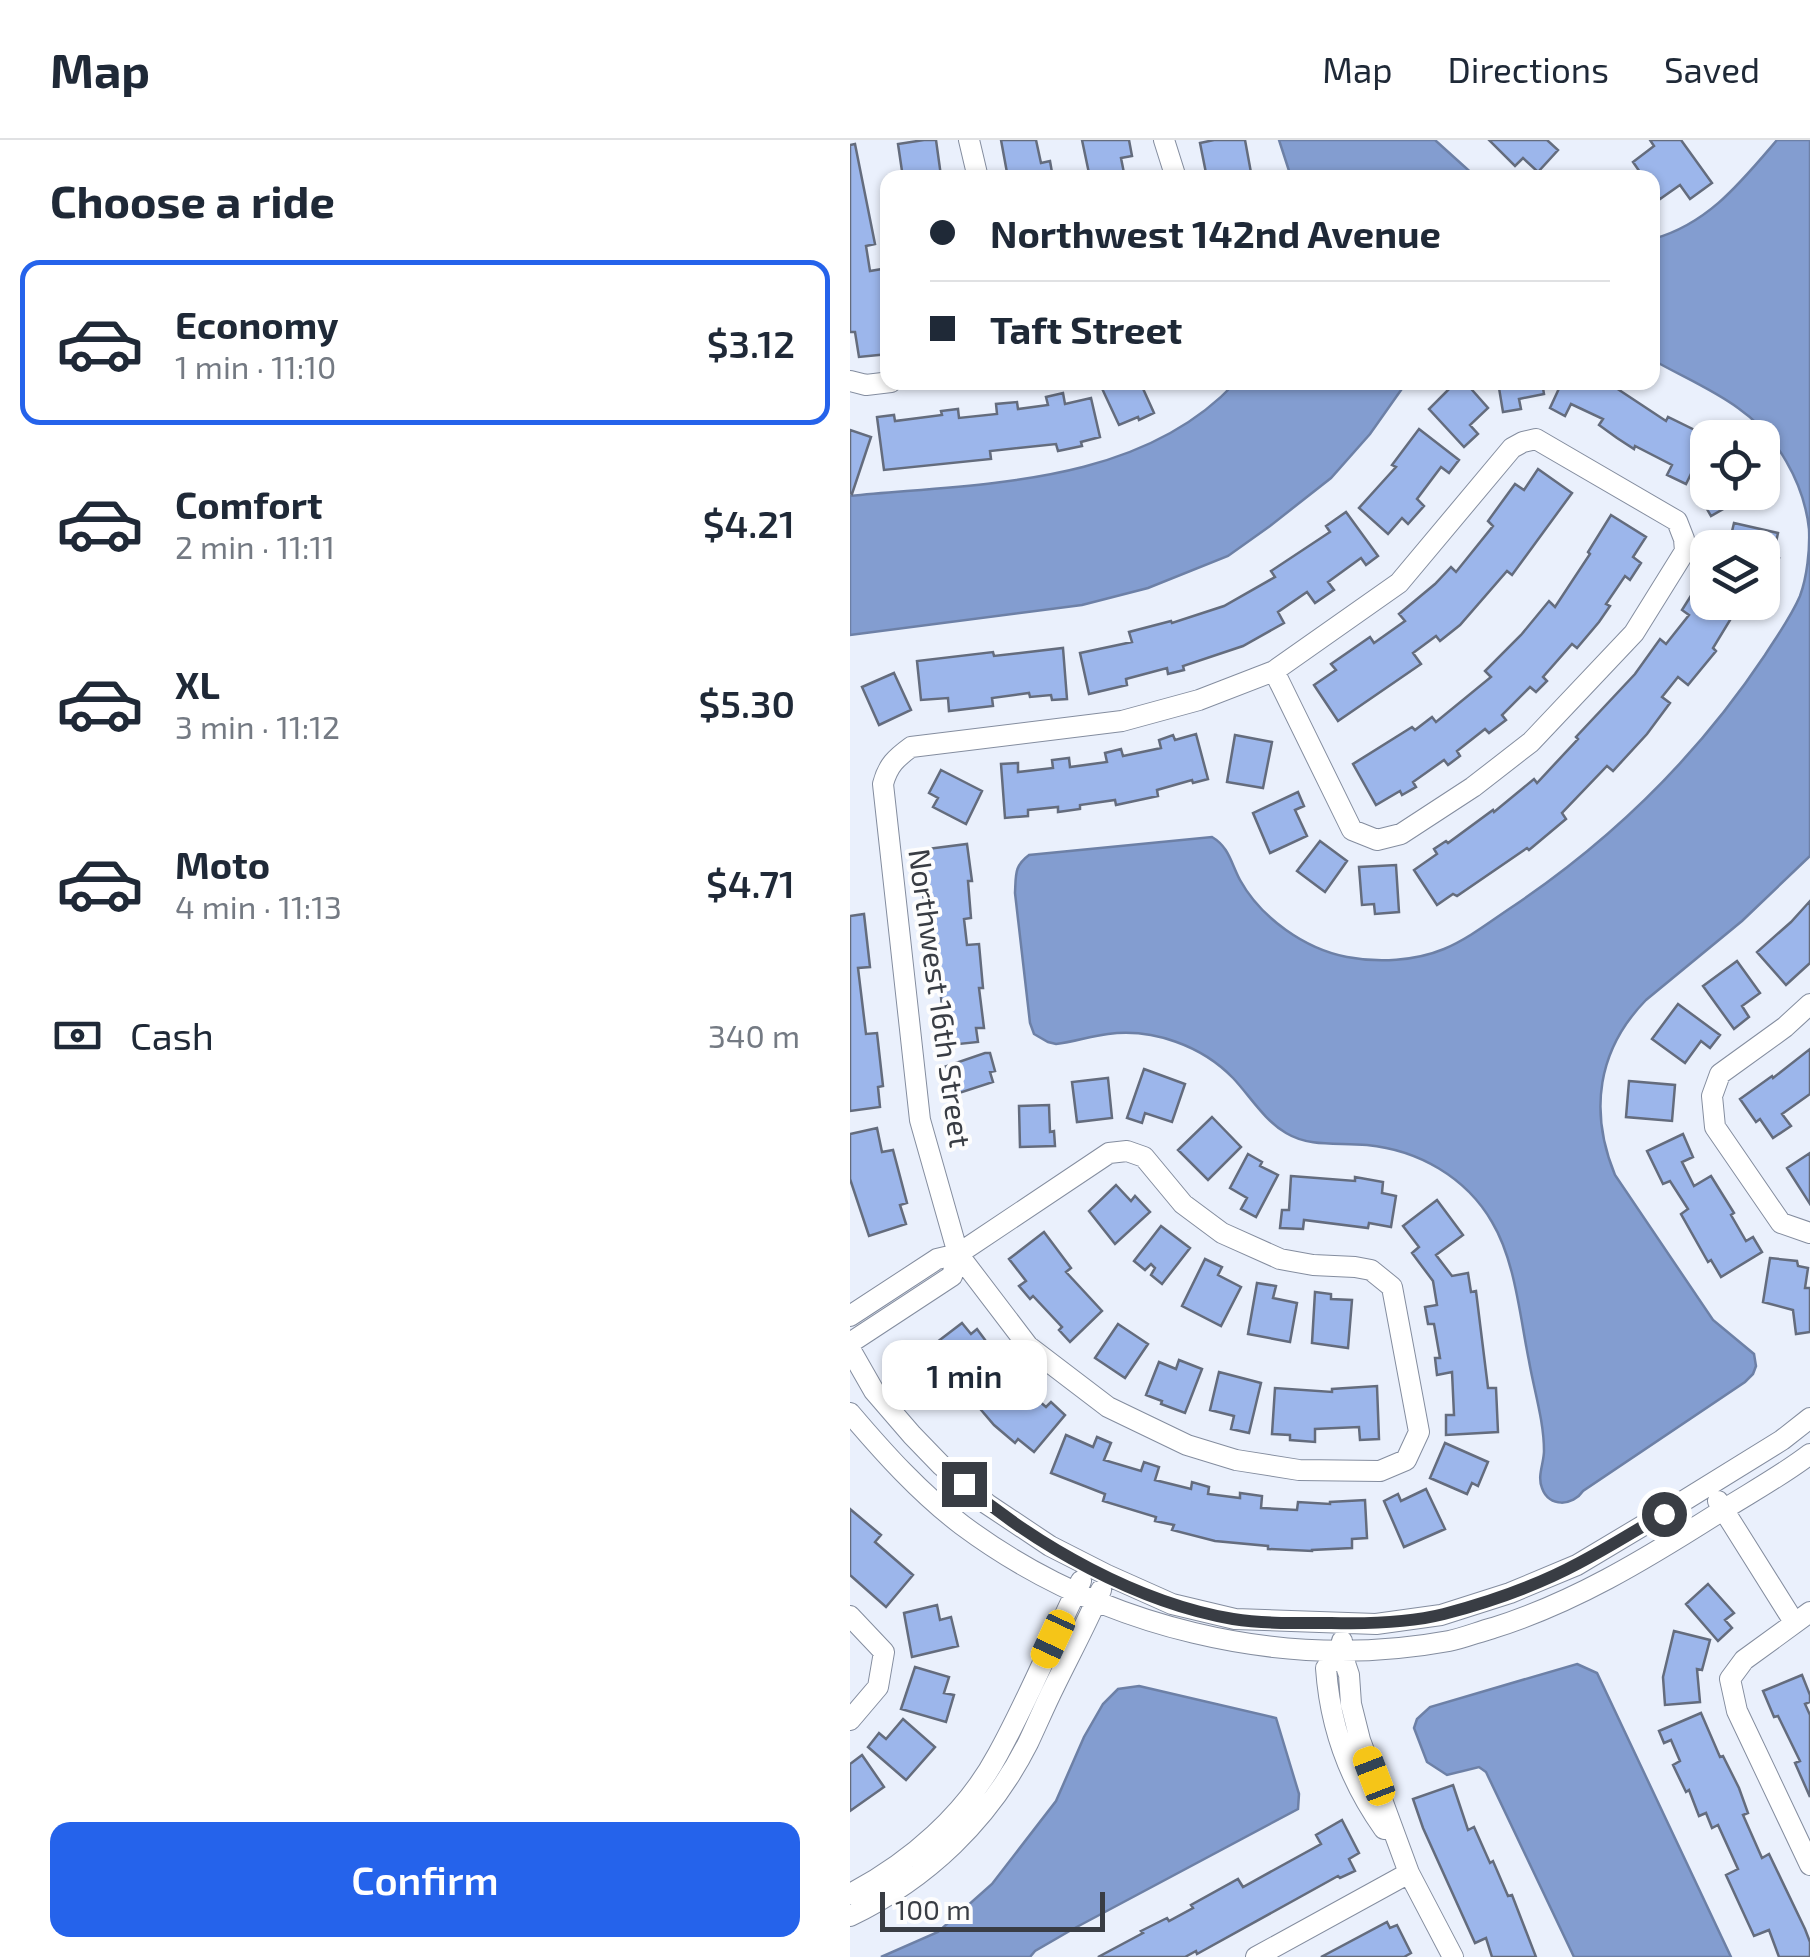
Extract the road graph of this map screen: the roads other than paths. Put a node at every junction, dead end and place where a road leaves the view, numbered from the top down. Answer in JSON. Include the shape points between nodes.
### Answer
{"nodes":[{"id":1,"x":969,"y":140,"type":"edge"},
{"id":2,"x":1164,"y":140,"type":"edge"},
{"id":3,"x":976,"y":170,"type":"edge"},
{"id":4,"x":1173,"y":170,"type":"edge"},
{"id":5,"x":850,"y":381,"type":"edge"},
{"id":6,"x":880,"y":383,"type":"edge"},
{"id":7,"x":1274,"y":671,"type":"junction"},
{"id":8,"x":1810,"y":1004,"type":"edge"},
{"id":9,"x":1810,"y":1233,"type":"edge"},
{"id":10,"x":958,"y":1254,"type":"junction"},
{"id":11,"x":850,"y":1316,"type":"edge"},
{"id":12,"x":850,"y":1346,"type":"edge"},
{"id":13,"x":850,"y":1413,"type":"edge"},
{"id":14,"x":1810,"y":1418,"type":"edge"},
{"id":15,"x":1810,"y":1454,"type":"edge"},
{"id":16,"x":1709,"y":1486,"type":"junction"},
{"id":17,"x":1723,"y":1510,"type":"junction"},
{"id":18,"x":1098,"y":1570,"type":"junction"},
{"id":19,"x":1076,"y":1592,"type":"junction"},
{"id":20,"x":1096,"y":1601,"type":"junction"},
{"id":21,"x":850,"y":1616,"type":"edge"},
{"id":22,"x":1802,"y":1617,"type":"edge"},
{"id":23,"x":1342,"y":1624,"type":"junction"},
{"id":24,"x":1342,"y":1651,"type":"junction"},
{"id":25,"x":850,"y":1720,"type":"edge"},
{"id":26,"x":1810,"y":1865,"type":"edge"},
{"id":27,"x":1409,"y":1873,"type":"junction"},
{"id":28,"x":850,"y":1894,"type":"edge"},
{"id":29,"x":850,"y":1916,"type":"edge"},
{"id":30,"x":1256,"y":1957,"type":"edge"},
{"id":31,"x":1452,"y":1957,"type":"edge"}],
"edges":[{"from":1,"to":3,"type":"street"},
{"from":2,"to":4,"type":"street"},
{"from":5,"to":6,"type":"street"},
{"from":7,"to":7,"type":"street","via":[[1399,583],[1523,442],[1536,439],[1677,521],[1684,540],[1684,551],[1634,633],[1530,742],[1401,834],[1378,840],[1352,830]]},
{"from":7,"to":10,"type":"street","name":"Northwest 16th Street","via":[[1122,722],[912,747],[886,771],[882,784],[920,1120]]},
{"from":8,"to":9,"type":"street","via":[[1720,1074],[1712,1096],[1715,1127],[1780,1223]]},
{"from":10,"to":10,"type":"street","name":"Northwest 16th Street","via":[[1028,1346],[1108,1407],[1187,1445],[1299,1470],[1380,1471],[1406,1460],[1419,1432],[1392,1287],[1371,1270],[1280,1259],[1222,1233],[1184,1204],[1144,1158],[1128,1151],[1109,1153]]},
{"from":10,"to":11,"type":"street","via":[[937,1260]]},
{"from":10,"to":12,"type":"street","via":[[952,1276]]},
{"from":12,"to":18,"type":"street","via":[[874,1391],[941,1465],[987,1504]]},
{"from":13,"to":19,"type":"street","via":[[962,1525]]},
{"from":14,"to":16,"type":"street"},
{"from":15,"to":17,"type":"street"},
{"from":16,"to":17,"type":"street"},
{"from":16,"to":23,"type":"street","via":[[1576,1565],[1510,1593],[1441,1615]]},
{"from":17,"to":22,"type":"street"},
{"from":17,"to":24,"type":"street","via":[[1590,1589],[1522,1618],[1452,1640]]},
{"from":18,"to":19,"type":"street"},
{"from":18,"to":20,"type":"street"},
{"from":18,"to":23,"type":"street","via":[[1172,1604],[1235,1619]]},
{"from":19,"to":20,"type":"street"},
{"from":19,"to":28,"type":"street","via":[[998,1756],[976,1786],[906,1859]]},
{"from":20,"to":24,"type":"street","via":[[1242,1644]]},
{"from":20,"to":29,"type":"street","via":[[1027,1745],[986,1810],[938,1861]]},
{"from":21,"to":25,"type":"street","via":[[884,1652],[878,1687]]},
{"from":22,"to":26,"type":"street","via":[[1744,1660],[1730,1679],[1737,1711]]},
{"from":23,"to":24,"type":"street"},
{"from":24,"to":27,"type":"street","via":[[1326,1668],[1334,1726],[1364,1798]]},
{"from":27,"to":30,"type":"street"},
{"from":27,"to":31,"type":"street"}]}
